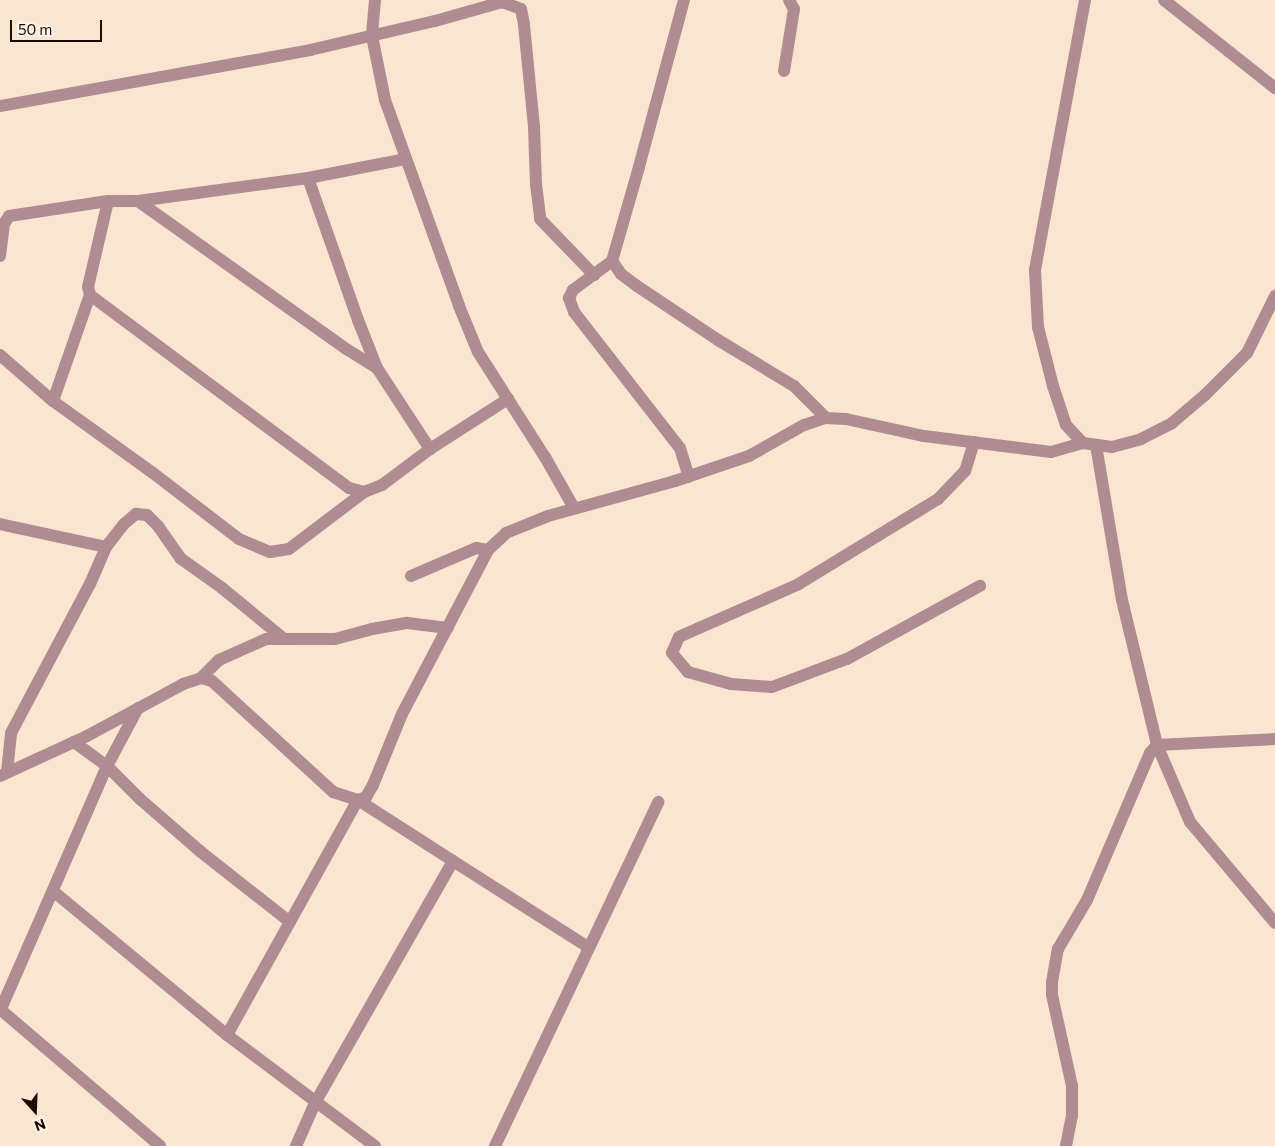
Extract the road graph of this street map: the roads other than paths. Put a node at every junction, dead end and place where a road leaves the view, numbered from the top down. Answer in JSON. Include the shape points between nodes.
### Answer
{"nodes":[{"id":1,"x":375,"y":0,"type":"edge"},
{"id":2,"x":684,"y":0,"type":"edge"},
{"id":3,"x":790,"y":0,"type":"edge"},
{"id":4,"x":1085,"y":0,"type":"edge"},
{"id":5,"x":1164,"y":0,"type":"edge"},
{"id":6,"x":372,"y":36,"type":"junction"},
{"id":7,"x":784,"y":71,"type":"dead end"},
{"id":8,"x":1275,"y":88,"type":"edge"},
{"id":9,"x":0,"y":106,"type":"edge"},
{"id":10,"x":406,"y":159,"type":"junction"},
{"id":11,"x":308,"y":178,"type":"junction"},
{"id":12,"x":108,"y":201,"type":"junction"},
{"id":13,"x":138,"y":201,"type":"junction"},
{"id":14,"x":0,"y":256,"type":"edge"},
{"id":15,"x":612,"y":261,"type":"junction"},
{"id":16,"x":594,"y":275,"type":"junction"},
{"id":17,"x":90,"y":295,"type":"junction"},
{"id":18,"x":1275,"y":296,"type":"edge"},
{"id":19,"x":0,"y":355,"type":"edge"},
{"id":20,"x":377,"y":368,"type":"junction"},
{"id":21,"x":508,"y":400,"type":"junction"},
{"id":22,"x":52,"y":401,"type":"junction"},
{"id":23,"x":826,"y":418,"type":"junction"},
{"id":24,"x":974,"y":442,"type":"junction"},
{"id":25,"x":1089,"y":444,"type":"junction"},
{"id":26,"x":430,"y":449,"type":"junction"},
{"id":27,"x":689,"y":477,"type":"junction"},
{"id":28,"x":364,"y":492,"type":"junction"},
{"id":29,"x":574,"y":508,"type":"junction"},
{"id":30,"x":0,"y":524,"type":"edge"},
{"id":31,"x":106,"y":546,"type":"junction"},
{"id":32,"x":488,"y":550,"type":"junction"},
{"id":33,"x":411,"y":576,"type":"dead end"},
{"id":34,"x":980,"y":586,"type":"dead end"},
{"id":35,"x":448,"y":628,"type":"junction"},
{"id":36,"x":284,"y":638,"type":"junction"},
{"id":37,"x":201,"y":678,"type":"junction"},
{"id":38,"x":138,"y":708,"type":"junction"},
{"id":39,"x":1275,"y":739,"type":"edge"},
{"id":40,"x":74,"y":742,"type":"junction"},
{"id":41,"x":1157,"y":745,"type":"junction"},
{"id":42,"x":107,"y":766,"type":"junction"},
{"id":43,"x":4,"y":774,"type":"edge"},
{"id":44,"x":358,"y":800,"type":"junction"},
{"id":45,"x":658,"y":802,"type":"dead end"},
{"id":46,"x":453,"y":861,"type":"junction"},
{"id":47,"x":53,"y":891,"type":"junction"},
{"id":48,"x":290,"y":922,"type":"junction"},
{"id":49,"x":1275,"y":923,"type":"edge"},
{"id":50,"x":588,"y":948,"type":"junction"},
{"id":51,"x":0,"y":1010,"type":"edge"},
{"id":52,"x":227,"y":1035,"type":"junction"},
{"id":53,"x":315,"y":1103,"type":"junction"},
{"id":54,"x":160,"y":1146,"type":"edge"},
{"id":55,"x":296,"y":1146,"type":"edge"},
{"id":56,"x":375,"y":1146,"type":"edge"},
{"id":57,"x":494,"y":1146,"type":"edge"},
{"id":58,"x":1066,"y":1146,"type":"edge"}],
"edges":[{"from":1,"to":6,"type":"street"},
{"from":2,"to":15,"type":"street"},
{"from":3,"to":7,"type":"street","via":[[794,9]]},
{"from":4,"to":25,"type":"street","via":[[1035,270],[1038,327],[1053,386],[1066,425]]},
{"from":5,"to":8,"type":"street"},
{"from":6,"to":9,"type":"street","via":[[176,76]]},
{"from":6,"to":10,"type":"street","via":[[385,100]]},
{"from":6,"to":16,"type":"street","via":[[502,2],[521,9],[540,219]]},
{"from":10,"to":11,"type":"street"},
{"from":10,"to":21,"type":"street","via":[[478,352]]},
{"from":11,"to":13,"type":"street"},
{"from":11,"to":20,"type":"street"},
{"from":12,"to":13,"type":"street"},
{"from":12,"to":14,"type":"street","via":[[9,216],[4,224]]},
{"from":12,"to":17,"type":"street","via":[[88,287]]},
{"from":13,"to":20,"type":"street"},
{"from":15,"to":16,"type":"street"},
{"from":15,"to":23,"type":"street","via":[[621,274],[636,286],[794,386]]},
{"from":16,"to":27,"type":"street","via":[[573,290],[569,298],[574,312],[680,448]]},
{"from":17,"to":22,"type":"street"},
{"from":17,"to":28,"type":"street","via":[[349,488]]},
{"from":18,"to":25,"type":"street","via":[[1247,353],[1172,423],[1141,440],[1112,447]]},
{"from":19,"to":22,"type":"street"},
{"from":20,"to":26,"type":"street"},
{"from":21,"to":26,"type":"street"},
{"from":21,"to":29,"type":"street"},
{"from":22,"to":28,"type":"street","via":[[239,539],[270,552],[289,550]]},
{"from":23,"to":24,"type":"street"},
{"from":23,"to":27,"type":"street","via":[[804,425],[749,456]]},
{"from":24,"to":25,"type":"street","via":[[1051,452]]},
{"from":24,"to":34,"type":"street","via":[[964,471],[938,498],[799,584],[680,637],[672,653],[688,672],[731,684],[772,687],[847,659]]},
{"from":25,"to":41,"type":"street"},
{"from":26,"to":28,"type":"street","via":[[382,485]]},
{"from":27,"to":29,"type":"street"},
{"from":29,"to":32,"type":"street","via":[[506,533]]},
{"from":30,"to":31,"type":"street"},
{"from":31,"to":36,"type":"street","via":[[136,514],[147,515],[180,558]]},
{"from":31,"to":43,"type":"street","via":[[90,584],[11,733]]},
{"from":32,"to":33,"type":"street","via":[[476,548]]},
{"from":32,"to":35,"type":"street"},
{"from":35,"to":36,"type":"street","via":[[407,623],[335,639]]},
{"from":35,"to":44,"type":"street","via":[[402,714],[373,785],[366,797]]},
{"from":36,"to":37,"type":"street","via":[[266,639],[219,660]]},
{"from":37,"to":38,"type":"street"},
{"from":37,"to":44,"type":"street","via":[[212,681],[333,792]]},
{"from":38,"to":40,"type":"street"},
{"from":38,"to":42,"type":"street"},
{"from":39,"to":41,"type":"street"},
{"from":40,"to":42,"type":"street"},
{"from":40,"to":43,"type":"street"},
{"from":41,"to":49,"type":"street","via":[[1190,822]]},
{"from":41,"to":58,"type":"street","via":[[1150,753],[1087,900],[1058,949],[1052,995],[1072,1086],[1072,1116]]},
{"from":42,"to":47,"type":"street"},
{"from":42,"to":48,"type":"street","via":[[194,846]]},
{"from":44,"to":46,"type":"street"},
{"from":44,"to":48,"type":"street"},
{"from":45,"to":50,"type":"street"},
{"from":46,"to":50,"type":"street"},
{"from":46,"to":53,"type":"street"},
{"from":47,"to":51,"type":"street"},
{"from":47,"to":52,"type":"street"},
{"from":48,"to":52,"type":"street"},
{"from":50,"to":57,"type":"street"},
{"from":51,"to":54,"type":"street"},
{"from":52,"to":53,"type":"street"},
{"from":53,"to":55,"type":"street"},
{"from":53,"to":56,"type":"street"}]}
